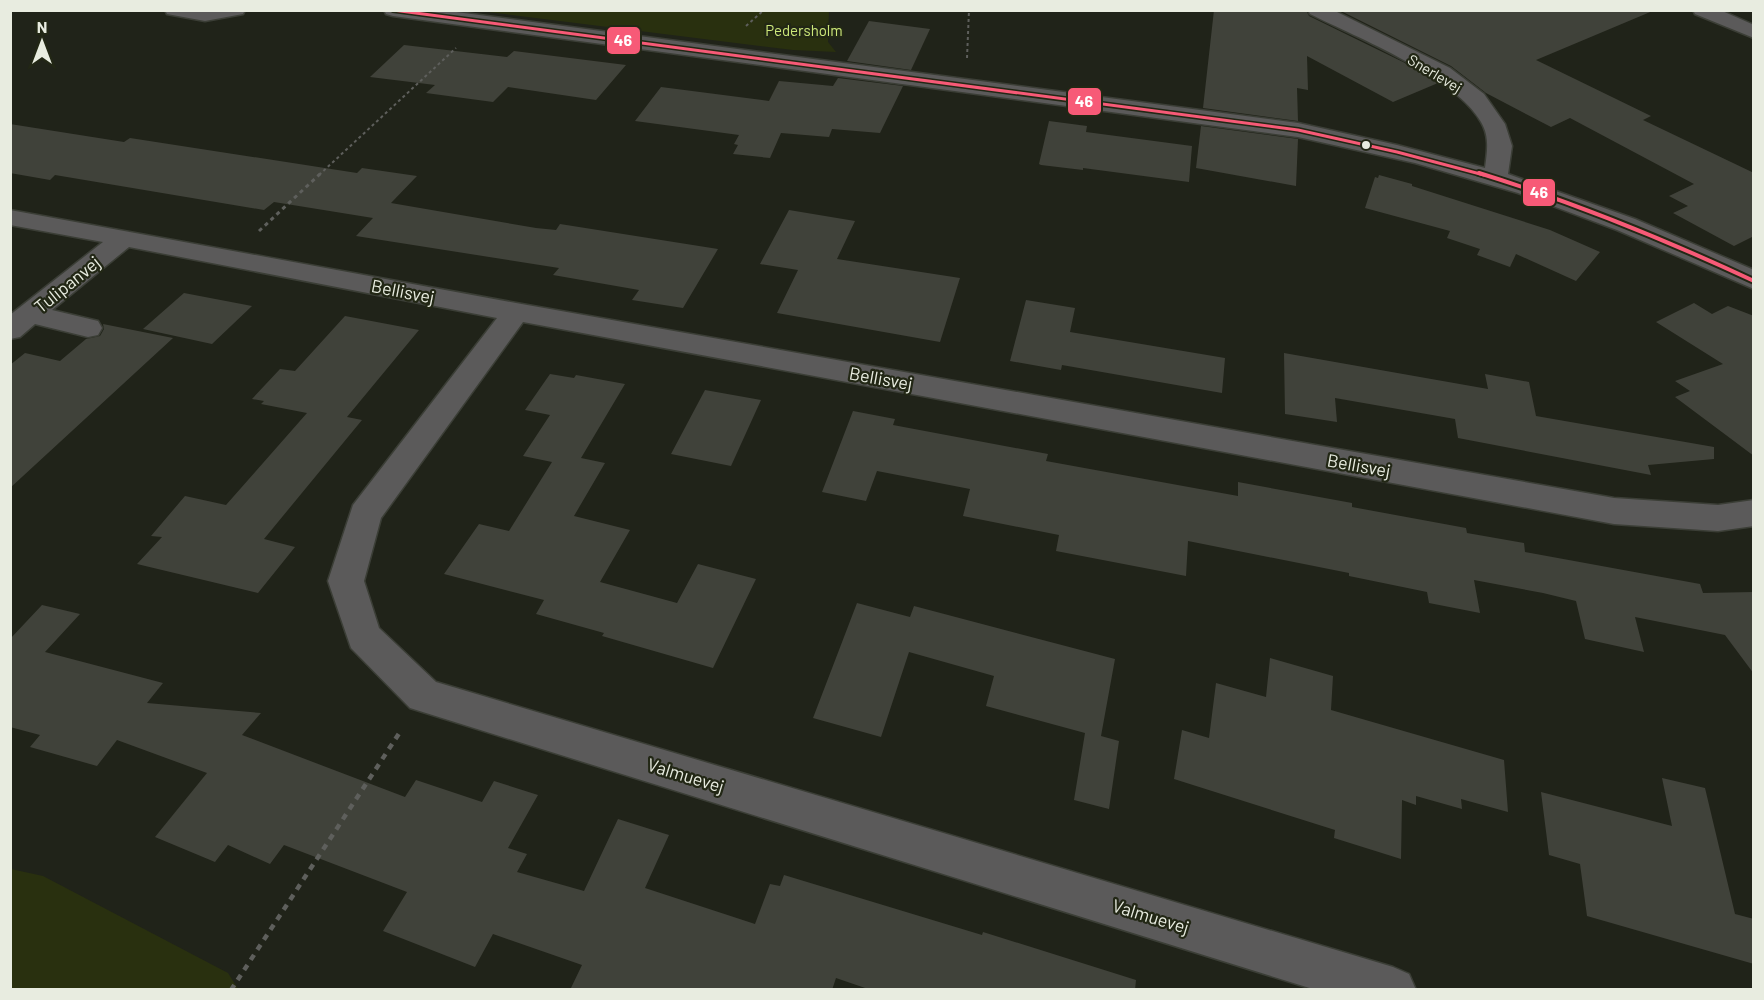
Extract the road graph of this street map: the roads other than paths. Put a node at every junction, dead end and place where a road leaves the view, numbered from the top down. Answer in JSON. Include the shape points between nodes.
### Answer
{"nodes":[{"id":1,"x":174,"y":10,"type":"edge"},
{"id":2,"x":236,"y":10,"type":"edge"},
{"id":3,"x":393,"y":10,"type":"edge"},
{"id":4,"x":1317,"y":10,"type":"edge"},
{"id":5,"x":1702,"y":10,"type":"edge"},
{"id":6,"x":1754,"y":32,"type":"edge"},
{"id":7,"x":1495,"y":178,"type":"junction"},
{"id":8,"x":10,"y":217,"type":"edge"},
{"id":9,"x":124,"y":238,"type":"junction"},
{"id":10,"x":1754,"y":281,"type":"edge"},
{"id":11,"x":516,"y":312,"type":"junction"},
{"id":12,"x":20,"y":322,"type":"edge"},
{"id":13,"x":88,"y":328,"type":"dead end"},
{"id":14,"x":1754,"y":513,"type":"edge"},
{"id":15,"x":1393,"y":990,"type":"edge"}],
"edges":[{"from":1,"to":2,"type":"street","via":[[205,15]]},
{"from":3,"to":7,"type":"street","via":[[1299,130]]},
{"from":4,"to":7,"type":"street","name":"Snerlevej","via":[[1442,73],[1476,99],[1494,124],[1500,146]]},
{"from":5,"to":6,"type":"street"},
{"from":7,"to":10,"type":"street","via":[[1612,220]]},
{"from":8,"to":9,"type":"street","name":"Bellisvej"},
{"from":9,"to":11,"type":"street","name":"Bellisvej"},
{"from":9,"to":12,"type":"street","name":"Tulipanvej"},
{"from":11,"to":14,"type":"street","name":"Bellisvej","via":[[1614,511],[1718,518]]},
{"from":11,"to":15,"type":"street","name":"Valmuevej","via":[[365,514],[346,581],[364,637],[424,696]]},
{"from":12,"to":13,"type":"street"}]}
